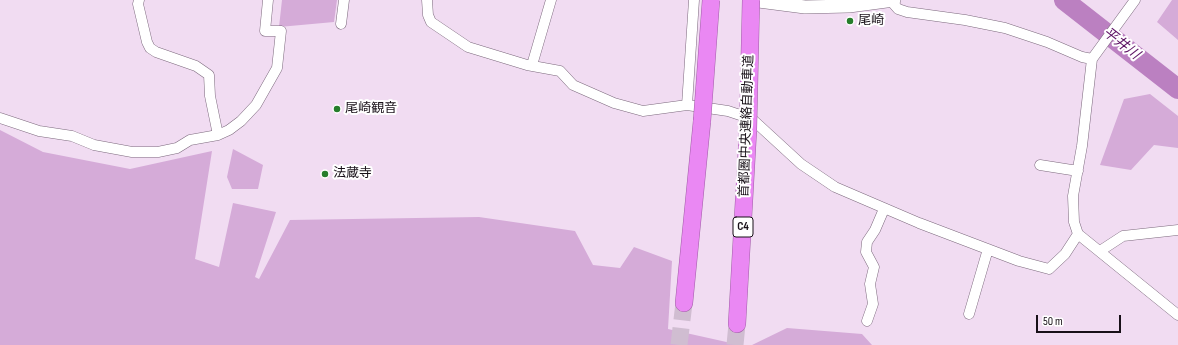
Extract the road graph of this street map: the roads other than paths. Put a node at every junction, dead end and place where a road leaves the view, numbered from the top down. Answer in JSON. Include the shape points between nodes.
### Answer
{"nodes":[{"id":1,"x":139,"y":0,"type":"edge"},
{"id":2,"x":268,"y":0,"type":"edge"},
{"id":3,"x":344,"y":0,"type":"edge"},
{"id":4,"x":427,"y":0,"type":"edge"},
{"id":5,"x":551,"y":0,"type":"edge"},
{"id":6,"x":694,"y":0,"type":"edge"},
{"id":7,"x":711,"y":0,"type":"edge"},
{"id":8,"x":751,"y":0,"type":"edge"},
{"id":9,"x":893,"y":0,"type":"edge"},
{"id":10,"x":1135,"y":0,"type":"edge"},
{"id":11,"x":341,"y":24,"type":"dead end"},
{"id":12,"x":1094,"y":57,"type":"junction"},
{"id":13,"x":532,"y":65,"type":"junction"},
{"id":14,"x":687,"y":105,"type":"junction"},
{"id":15,"x":0,"y":118,"type":"edge"},
{"id":16,"x":218,"y":135,"type":"junction"},
{"id":17,"x":1040,"y":165,"type":"dead end"},
{"id":18,"x":1078,"y":171,"type":"junction"},
{"id":19,"x":884,"y":208,"type":"junction"},
{"id":20,"x":1178,"y":230,"type":"edge"},
{"id":21,"x":1078,"y":234,"type":"junction"},
{"id":22,"x":988,"y":249,"type":"junction"},
{"id":23,"x":1100,"y":251,"type":"junction"},
{"id":24,"x":684,"y":303,"type":"tunnel mouth"},
{"id":25,"x":969,"y":314,"type":"dead end"},
{"id":26,"x":1178,"y":314,"type":"edge"},
{"id":27,"x":867,"y":321,"type":"dead end"},
{"id":28,"x":737,"y":324,"type":"tunnel mouth"}],
"edges":[{"from":1,"to":16,"type":"street","via":[[150,48],[196,66],[209,75],[210,96]]},
{"from":2,"to":16,"type":"street","via":[[265,31],[281,31],[277,68],[256,105],[241,121]]},
{"from":3,"to":11,"type":"street"},
{"from":4,"to":13,"type":"street","via":[[431,22],[468,47]]},
{"from":5,"to":13,"type":"street"},
{"from":6,"to":14,"type":"street"},
{"from":7,"to":24,"type":"highway","bridge":true},
{"from":8,"to":9,"type":"main road","via":[[805,7],[849,6]]},
{"from":8,"to":28,"type":"highway","name":"首都圏中央連絡自動車道","number":"C4","bridge":true,"via":[[748,130]]},
{"from":9,"to":12,"type":"street","via":[[898,9],[907,12],[1005,28],[1082,57]]},
{"from":10,"to":12,"type":"street"},
{"from":12,"to":18,"type":"street"},
{"from":13,"to":14,"type":"street","via":[[560,71],[573,85],[643,111]]},
{"from":14,"to":19,"type":"street","via":[[728,111],[752,119],[801,164],[835,187]]},
{"from":15,"to":16,"type":"street","via":[[39,131],[72,136],[94,145],[132,152],[158,152],[177,148],[190,140]]},
{"from":17,"to":18,"type":"street"},
{"from":18,"to":21,"type":"street","via":[[1073,196],[1074,222]]},
{"from":19,"to":22,"type":"street"},
{"from":19,"to":27,"type":"street","via":[[867,242],[866,252],[874,267],[870,284],[873,304]]},
{"from":20,"to":23,"type":"street","via":[[1123,236]]},
{"from":21,"to":22,"type":"street","via":[[1065,254],[1049,269]]},
{"from":21,"to":23,"type":"street"},
{"from":22,"to":25,"type":"street"},
{"from":23,"to":26,"type":"street"}]}
